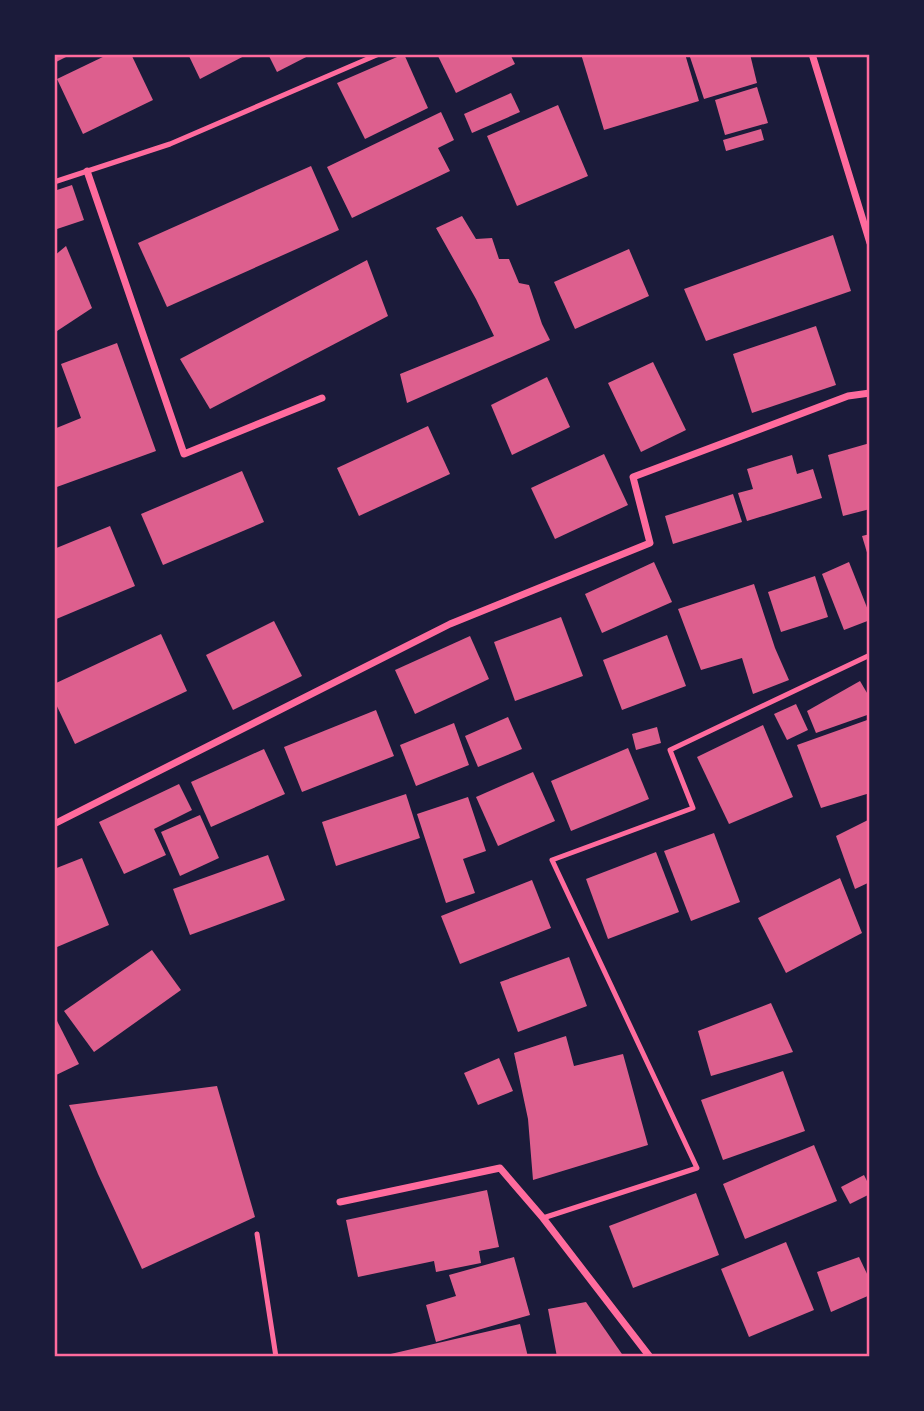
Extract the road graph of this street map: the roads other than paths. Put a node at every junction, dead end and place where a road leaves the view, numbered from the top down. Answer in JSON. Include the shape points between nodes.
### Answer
{"nodes":[{"id":1,"x":379,"y":54,"type":"edge"},
{"id":2,"x":812,"y":54,"type":"edge"},
{"id":3,"x":87,"y":171,"type":"junction"},
{"id":4,"x":54,"y":182,"type":"edge"},
{"id":5,"x":870,"y":243,"type":"edge"},
{"id":6,"x":870,"y":393,"type":"edge"},
{"id":7,"x":321,"y":398,"type":"dead end"},
{"id":8,"x":870,"y":655,"type":"edge"},
{"id":9,"x":54,"y":824,"type":"edge"},
{"id":10,"x":340,"y":1202,"type":"dead end"},
{"id":11,"x":543,"y":1218,"type":"junction"},
{"id":12,"x":257,"y":1234,"type":"dead end"},
{"id":13,"x":276,"y":1357,"type":"edge"},
{"id":14,"x":650,"y":1357,"type":"edge"}],
"edges":[{"from":1,"to":3,"type":"lane","via":[[170,144]]},
{"from":2,"to":5,"type":"street"},
{"from":3,"to":4,"type":"lane"},
{"from":3,"to":7,"type":"street","via":[[184,454]]},
{"from":6,"to":9,"type":"street","via":[[848,396],[633,477],[650,543],[450,624]]},
{"from":8,"to":11,"type":"lane","via":[[670,750],[693,808],[552,860],[697,1168]]},
{"from":10,"to":11,"type":"street","via":[[500,1168]]},
{"from":11,"to":14,"type":"street"},
{"from":12,"to":13,"type":"lane"}]}
